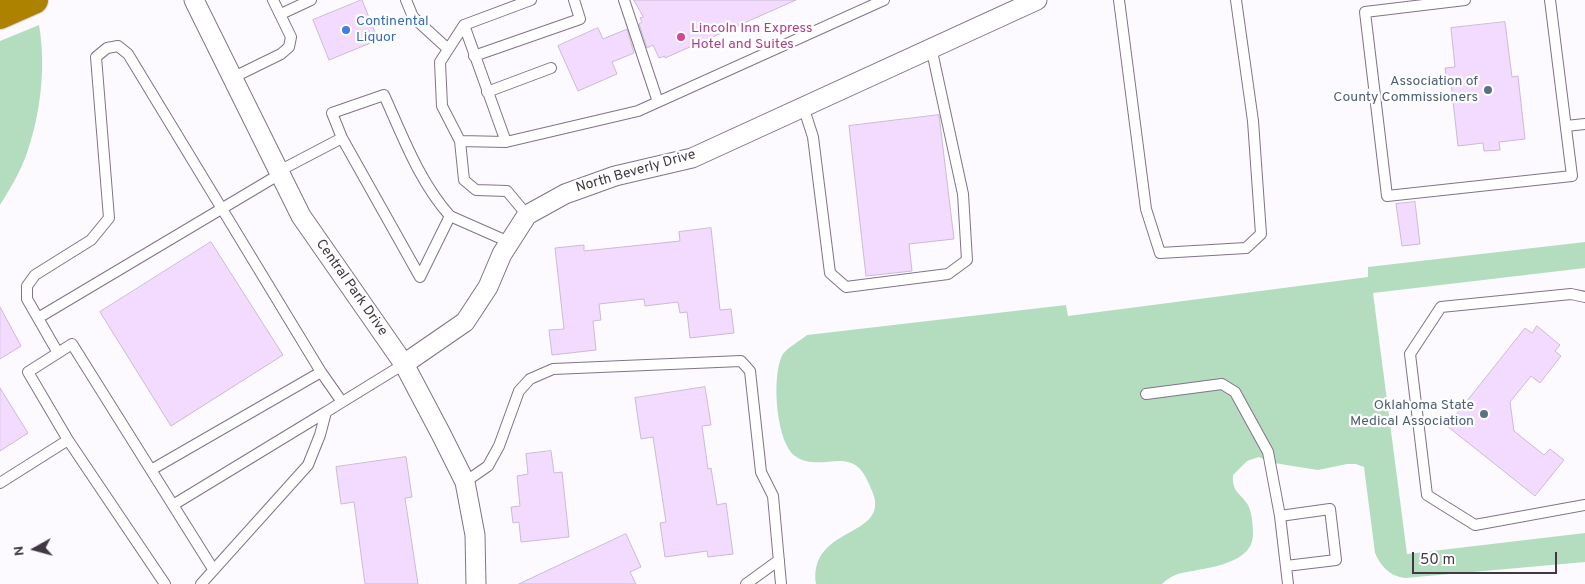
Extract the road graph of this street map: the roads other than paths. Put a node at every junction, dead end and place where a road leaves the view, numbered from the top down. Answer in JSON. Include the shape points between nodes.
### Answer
{"nodes":[{"id":1,"x":34,"y":0,"type":"edge"},
{"id":2,"x":194,"y":0,"type":"edge"},
{"id":3,"x":273,"y":0,"type":"edge"},
{"id":4,"x":311,"y":0,"type":"edge"},
{"id":5,"x":406,"y":0,"type":"edge"},
{"id":6,"x":531,"y":0,"type":"edge"},
{"id":7,"x":574,"y":0,"type":"edge"},
{"id":8,"x":624,"y":0,"type":"edge"},
{"id":9,"x":884,"y":0,"type":"edge"},
{"id":10,"x":1037,"y":0,"type":"edge"},
{"id":11,"x":1119,"y":0,"type":"edge"},
{"id":12,"x":1236,"y":0,"type":"edge"},
{"id":13,"x":1465,"y":0,"type":"edge"},
{"id":14,"x":1550,"y":0,"type":"edge"},
{"id":15,"x":0,"y":14,"type":"edge"},
{"id":16,"x":281,"y":14,"type":"junction"},
{"id":17,"x":464,"y":25,"type":"junction"},
{"id":18,"x":931,"y":47,"type":"junction"},
{"id":19,"x":448,"y":50,"type":"junction"},
{"id":20,"x":474,"y":56,"type":"junction"},
{"id":21,"x":551,"y":68,"type":"dead end"},
{"id":22,"x":232,"y":78,"type":"junction"},
{"id":23,"x":487,"y":92,"type":"junction"},
{"id":24,"x":658,"y":102,"type":"junction"},
{"id":25,"x":803,"y":106,"type":"junction"},
{"id":26,"x":1585,"y":124,"type":"edge"},
{"id":27,"x":1566,"y":126,"type":"junction"},
{"id":28,"x":342,"y":138,"type":"junction"},
{"id":29,"x":460,"y":141,"type":"junction"},
{"id":30,"x":506,"y":142,"type":"junction"},
{"id":31,"x":279,"y":172,"type":"junction"},
{"id":32,"x":221,"y":209,"type":"junction"},
{"id":33,"x":527,"y":214,"type":"junction"},
{"id":34,"x":450,"y":216,"type":"junction"},
{"id":35,"x":509,"y":242,"type":"junction"},
{"id":36,"x":1585,"y":297,"type":"edge"},
{"id":37,"x":38,"y":318,"type":"junction"},
{"id":38,"x":58,"y":353,"type":"junction"},
{"id":39,"x":404,"y":364,"type":"junction"},
{"id":40,"x":321,"y":372,"type":"junction"},
{"id":41,"x":1146,"y":394,"type":"dead end"},
{"id":42,"x":342,"y":402,"type":"junction"},
{"id":43,"x":326,"y":412,"type":"junction"},
{"id":44,"x":68,"y":440,"type":"junction"},
{"id":45,"x":151,"y":470,"type":"junction"},
{"id":46,"x":464,"y":482,"type":"junction"},
{"id":47,"x":0,"y":483,"type":"edge"},
{"id":48,"x":173,"y":505,"type":"junction"},
{"id":49,"x":1585,"y":505,"type":"edge"},
{"id":50,"x":1280,"y":516,"type":"junction"},
{"id":51,"x":779,"y":560,"type":"junction"},
{"id":52,"x":1286,"y":566,"type":"junction"},
{"id":53,"x":213,"y":569,"type":"junction"},
{"id":54,"x":165,"y":584,"type":"edge"},
{"id":55,"x":202,"y":584,"type":"edge"},
{"id":56,"x":476,"y":584,"type":"edge"},
{"id":57,"x":746,"y":584,"type":"edge"},
{"id":58,"x":781,"y":584,"type":"edge"},
{"id":59,"x":1288,"y":584,"type":"edge"}],
"edges":[{"from":1,"to":15,"type":"highway"},
{"from":2,"to":22,"type":"street","name":"Central Park Drive"},
{"from":3,"to":16,"type":"lane"},
{"from":4,"to":16,"type":"lane"},
{"from":5,"to":19,"type":"lane","via":[[413,17]]},
{"from":6,"to":17,"type":"lane"},
{"from":7,"to":20,"type":"lane","via":[[580,19]]},
{"from":8,"to":24,"type":"lane"},
{"from":9,"to":24,"type":"lane"},
{"from":10,"to":18,"type":"street","name":"North Beverly Drive"},
{"from":11,"to":12,"type":"lane","via":[[1146,209],[1160,252],[1246,248],[1261,234],[1253,121]]},
{"from":13,"to":27,"type":"lane","via":[[1365,12],[1387,196],[1572,176]]},
{"from":14,"to":27,"type":"lane"},
{"from":16,"to":22,"type":"lane","via":[[290,37],[289,47]]},
{"from":17,"to":19,"type":"lane"},
{"from":17,"to":20,"type":"lane"},
{"from":18,"to":25,"type":"street","name":"North Beverly Drive"},
{"from":18,"to":25,"type":"lane","via":[[963,194],[966,260],[948,274],[846,287],[830,273],[813,137]]},
{"from":19,"to":29,"type":"lane","via":[[440,62],[442,106]]},
{"from":20,"to":23,"type":"lane"},
{"from":21,"to":23,"type":"lane"},
{"from":22,"to":31,"type":"street","name":"Central Park Drive"},
{"from":23,"to":30,"type":"lane"},
{"from":24,"to":30,"type":"lane","via":[[638,111]]},
{"from":25,"to":33,"type":"street","name":"North Beverly Drive","via":[[692,158],[615,176],[565,194]]},
{"from":26,"to":27,"type":"lane"},
{"from":28,"to":31,"type":"lane"},
{"from":28,"to":34,"type":"lane","via":[[332,113],[384,95],[416,166],[435,199]]},
{"from":28,"to":34,"type":"lane","via":[[420,278]]},
{"from":29,"to":30,"type":"lane"},
{"from":29,"to":33,"type":"lane","via":[[464,180],[476,190],[507,191]]},
{"from":31,"to":32,"type":"lane"},
{"from":31,"to":39,"type":"street","name":"Central Park Drive","via":[[300,216]]},
{"from":32,"to":37,"type":"lane"},
{"from":32,"to":37,"type":"lane","via":[[128,54],[118,46],[107,48],[96,57],[109,218],[91,240],[34,276],[27,286],[27,299]]},
{"from":32,"to":40,"type":"lane"},
{"from":33,"to":35,"type":"street","name":"North Beverly Drive"},
{"from":34,"to":35,"type":"lane"},
{"from":35,"to":39,"type":"street","name":"North Beverly Drive","via":[[488,287],[465,322]]},
{"from":36,"to":49,"type":"lane","via":[[1571,294],[1441,307],[1410,354],[1427,495],[1475,525]]},
{"from":37,"to":38,"type":"lane"},
{"from":38,"to":44,"type":"lane","via":[[28,372]]},
{"from":38,"to":45,"type":"lane","via":[[72,344]]},
{"from":39,"to":42,"type":"lane"},
{"from":39,"to":46,"type":"street","name":"Central Park Drive"},
{"from":40,"to":42,"type":"lane"},
{"from":40,"to":45,"type":"lane"},
{"from":41,"to":50,"type":"lane","via":[[1222,384],[1235,392],[1268,452]]},
{"from":42,"to":43,"type":"lane"},
{"from":43,"to":48,"type":"lane"},
{"from":43,"to":53,"type":"lane","via":[[308,465]]},
{"from":44,"to":47,"type":"lane"},
{"from":44,"to":54,"type":"lane"},
{"from":45,"to":48,"type":"lane"},
{"from":46,"to":51,"type":"lane","via":[[488,466],[499,446],[518,391],[530,379],[553,369],[740,360],[750,371],[761,472],[773,496]]},
{"from":46,"to":56,"type":"street","name":"Central Park Drive","via":[[475,535]]},
{"from":48,"to":53,"type":"lane"},
{"from":50,"to":52,"type":"lane"},
{"from":50,"to":52,"type":"lane","via":[[1330,509],[1336,560]]},
{"from":51,"to":57,"type":"lane"},
{"from":51,"to":58,"type":"lane"},
{"from":52,"to":59,"type":"lane"},
{"from":53,"to":55,"type":"lane"}]}
